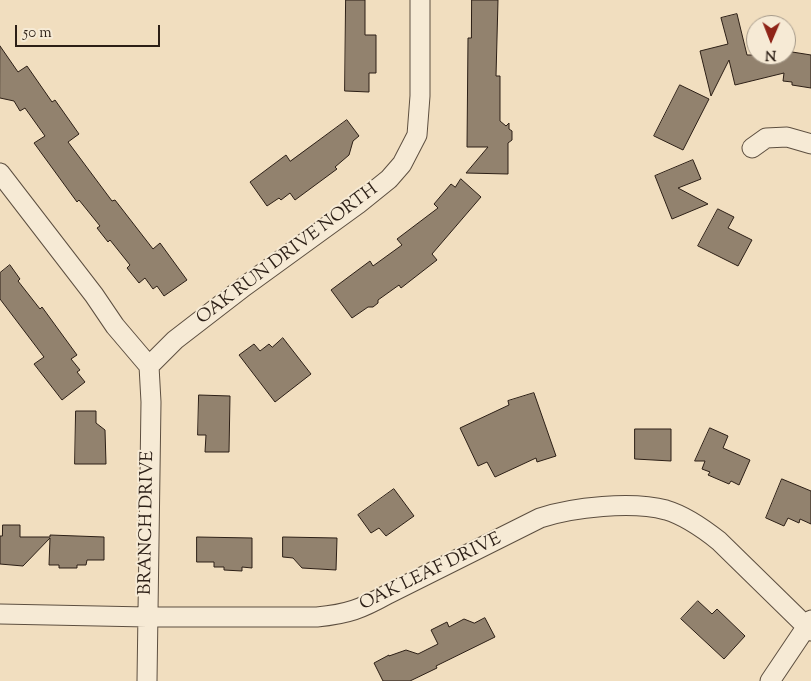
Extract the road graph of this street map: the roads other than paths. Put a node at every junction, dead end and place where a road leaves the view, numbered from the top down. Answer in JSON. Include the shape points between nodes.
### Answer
{"nodes":[{"id":1,"x":420,"y":0,"type":"edge"},
{"id":2,"x":811,"y":144,"type":"edge"},
{"id":3,"x":752,"y":148,"type":"dead end"},
{"id":4,"x":0,"y":173,"type":"edge"},
{"id":5,"x":149,"y":366,"type":"junction"},
{"id":6,"x":0,"y":614,"type":"edge"},
{"id":7,"x":146,"y":616,"type":"junction"},
{"id":8,"x":810,"y":626,"type":"edge"},
{"id":9,"x":147,"y":681,"type":"edge"},
{"id":10,"x":770,"y":681,"type":"edge"}],
"edges":[{"from":1,"to":5,"type":"street","name":"OAK RUN DRIVE NORTH","via":[[417,135],[402,164],[358,204],[183,334]]},
{"from":2,"to":3,"type":"street","via":[[787,137],[766,138]]},
{"from":4,"to":5,"type":"street"},
{"from":5,"to":7,"type":"street","name":"BRANCH DRIVE"},
{"from":6,"to":7,"type":"street","name":"OAK LEAF DRIVE"},
{"from":7,"to":8,"type":"street","name":"OAK LEAF DRIVE","via":[[317,617],[350,613],[540,518],[560,512],[613,506],[667,510],[704,529]]},
{"from":7,"to":9,"type":"street","name":"BRANCH DRIVE"},
{"from":8,"to":10,"type":"street"}]}
